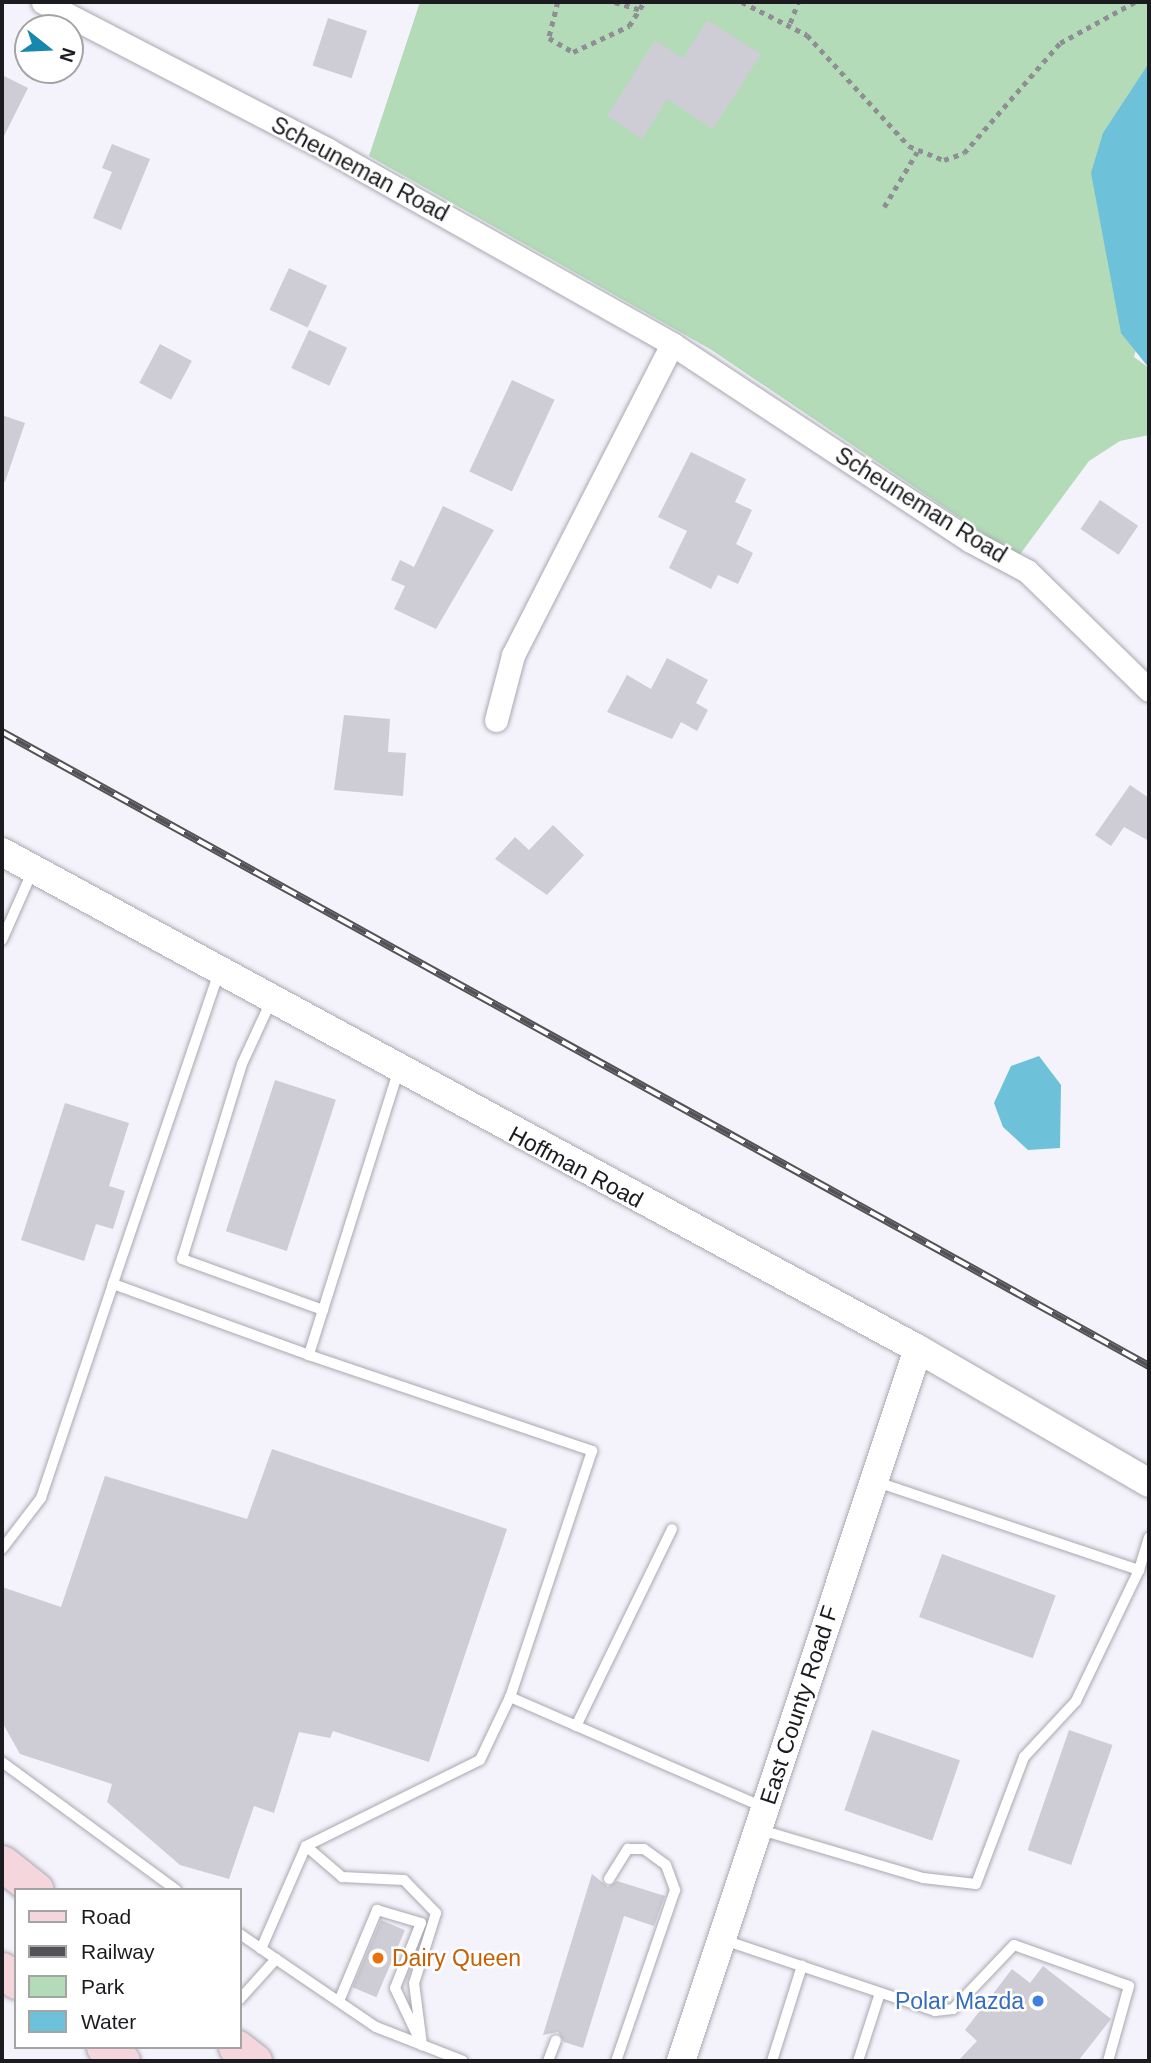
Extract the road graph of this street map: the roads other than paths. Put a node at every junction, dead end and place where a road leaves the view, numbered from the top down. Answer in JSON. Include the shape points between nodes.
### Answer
{"nodes":[{"id":1,"x":43,"y":2,"type":"edge"},
{"id":2,"x":672,"y":344,"type":"junction"},
{"id":3,"x":1149,"y":690,"type":"edge"},
{"id":4,"x":496,"y":720,"type":"dead end"},
{"id":5,"x":2,"y":852,"type":"edge"},
{"id":6,"x":33,"y":870,"type":"junction"},
{"id":7,"x":2,"y":940,"type":"edge"},
{"id":8,"x":219,"y":972,"type":"junction"},
{"id":9,"x":271,"y":1001,"type":"junction"},
{"id":10,"x":398,"y":1072,"type":"junction"},
{"id":11,"x":113,"y":1284,"type":"junction"},
{"id":12,"x":323,"y":1310,"type":"junction"},
{"id":13,"x":918,"y":1349,"type":"junction"},
{"id":14,"x":309,"y":1355,"type":"junction"},
{"id":15,"x":874,"y":1482,"type":"junction"},
{"id":16,"x":1149,"y":1483,"type":"edge"},
{"id":17,"x":672,"y":1529,"type":"dead end"},
{"id":18,"x":1149,"y":1538,"type":"edge"},
{"id":19,"x":2,"y":1549,"type":"edge"},
{"id":20,"x":1139,"y":1570,"type":"junction"},
{"id":21,"x":510,"y":1697,"type":"junction"},
{"id":22,"x":576,"y":1726,"type":"junction"},
{"id":23,"x":2,"y":1762,"type":"edge"},
{"id":24,"x":762,"y":1819,"type":"junction"},
{"id":25,"x":306,"y":1846,"type":"junction"},
{"id":26,"x":2,"y":1863,"type":"edge"},
{"id":27,"x":609,"y":1879,"type":"dead end"},
{"id":28,"x":33,"y":1888,"type":"edge"},
{"id":29,"x":173,"y":1888,"type":"edge"},
{"id":30,"x":242,"y":1935,"type":"edge"},
{"id":31,"x":721,"y":1940,"type":"junction"},
{"id":32,"x":261,"y":1949,"type":"junction"},
{"id":33,"x":276,"y":1959,"type":"junction"},
{"id":34,"x":802,"y":1966,"type":"junction"},
{"id":35,"x":880,"y":1993,"type":"junction"},
{"id":36,"x":242,"y":1997,"type":"edge"},
{"id":37,"x":339,"y":2001,"type":"junction"},
{"id":38,"x":556,"y":2040,"type":"dead end"},
{"id":39,"x":422,"y":2045,"type":"junction"},
{"id":40,"x":107,"y":2049,"type":"edge"},
{"id":41,"x":239,"y":2049,"type":"edge"},
{"id":42,"x":122,"y":2061,"type":"edge"},
{"id":43,"x":254,"y":2061,"type":"edge"},
{"id":44,"x":463,"y":2061,"type":"edge"},
{"id":45,"x":548,"y":2061,"type":"edge"},
{"id":46,"x":616,"y":2061,"type":"edge"},
{"id":47,"x":681,"y":2061,"type":"edge"},
{"id":48,"x":772,"y":2061,"type":"edge"},
{"id":49,"x":858,"y":2061,"type":"edge"},
{"id":50,"x":1108,"y":2061,"type":"edge"}],
"edges":[{"from":1,"to":2,"type":"street","name":"Scheuneman Road","via":[[328,150]]},
{"from":2,"to":3,"type":"street","name":"Scheuneman Road","via":[[969,540],[1027,571]]},
{"from":2,"to":4,"type":"street","via":[[513,655]]},
{"from":5,"to":6,"type":"street","name":"Hoffman Road"},
{"from":6,"to":7,"type":"lane"},
{"from":6,"to":8,"type":"street","name":"Hoffman Road"},
{"from":8,"to":9,"type":"street","name":"Hoffman Road"},
{"from":8,"to":11,"type":"lane"},
{"from":9,"to":10,"type":"street","name":"Hoffman Road"},
{"from":9,"to":12,"type":"lane","via":[[242,1064],[182,1259]]},
{"from":10,"to":12,"type":"lane"},
{"from":10,"to":13,"type":"street","name":"Hoffman Road"},
{"from":11,"to":14,"type":"lane"},
{"from":11,"to":19,"type":"lane","via":[[41,1498]]},
{"from":12,"to":14,"type":"lane"},
{"from":13,"to":15,"type":"street","name":"East County Road F"},
{"from":13,"to":16,"type":"street","name":"Hoffman Road"},
{"from":14,"to":21,"type":"lane","via":[[592,1451]]},
{"from":15,"to":20,"type":"lane"},
{"from":15,"to":24,"type":"street","name":"East County Road F"},
{"from":17,"to":22,"type":"lane"},
{"from":18,"to":20,"type":"lane"},
{"from":20,"to":24,"type":"lane","via":[[1076,1701],[1024,1758],[976,1884],[923,1878]]},
{"from":21,"to":22,"type":"lane"},
{"from":21,"to":25,"type":"lane","via":[[480,1760]]},
{"from":22,"to":24,"type":"lane"},
{"from":23,"to":29,"type":"lane"},
{"from":24,"to":31,"type":"street","name":"East County Road F"},
{"from":25,"to":32,"type":"lane"},
{"from":25,"to":39,"type":"lane","via":[[342,1877],[404,1880],[436,1913],[414,1983]]},
{"from":26,"to":28,"type":"main road"},
{"from":27,"to":46,"type":"lane","via":[[628,1849],[644,1849],[666,1865],[674,1890]]},
{"from":30,"to":32,"type":"lane"},
{"from":31,"to":34,"type":"lane"},
{"from":31,"to":47,"type":"street","name":"East County Road F"},
{"from":32,"to":33,"type":"lane"},
{"from":33,"to":36,"type":"lane"},
{"from":33,"to":37,"type":"lane"},
{"from":34,"to":35,"type":"lane"},
{"from":34,"to":48,"type":"lane"},
{"from":35,"to":49,"type":"lane"},
{"from":35,"to":50,"type":"lane","via":[[935,2011],[953,2009],[1014,1945],[1129,1986]]},
{"from":37,"to":39,"type":"lane","via":[[376,2027]]},
{"from":37,"to":39,"type":"lane","via":[[377,1910],[421,1923],[395,1988]]},
{"from":38,"to":45,"type":"lane"},
{"from":39,"to":44,"type":"lane"},
{"from":40,"to":42,"type":"main road"},
{"from":41,"to":43,"type":"main road"}]}
